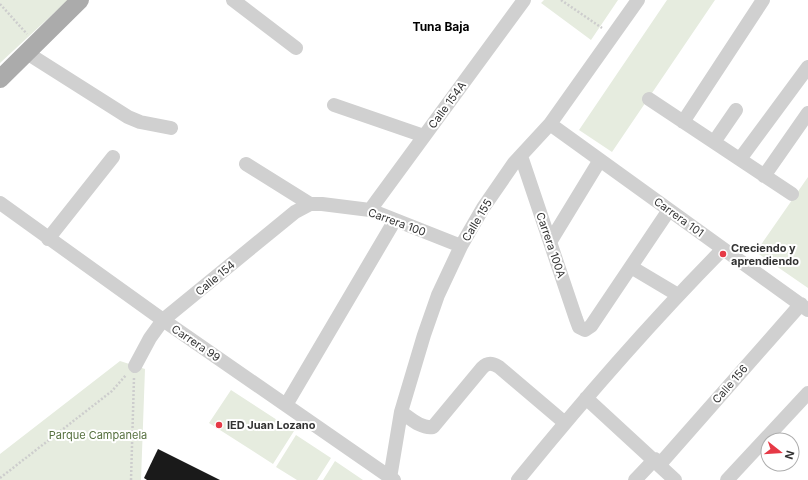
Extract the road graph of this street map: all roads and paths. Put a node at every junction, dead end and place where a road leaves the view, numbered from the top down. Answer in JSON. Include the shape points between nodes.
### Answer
{"nodes":[{"id":1,"x":80,"y":0,"type":"edge"},
{"id":2,"x":233,"y":0,"type":"edge"},
{"id":3,"x":524,"y":0,"type":"edge"},
{"id":4,"x":561,"y":0,"type":"edge"},
{"id":5,"x":638,"y":0,"type":"edge"},
{"id":6,"x":764,"y":0,"type":"edge"},
{"id":7,"x":0,"y":4,"type":"edge"},
{"id":8,"x":613,"y":36,"type":"junction"},
{"id":9,"x":29,"y":46,"type":"junction"},
{"id":10,"x":296,"y":48,"type":"dead end"},
{"id":11,"x":808,"y":67,"type":"edge"},
{"id":12,"x":0,"y":79,"type":"edge"},
{"id":13,"x":649,"y":99,"type":"dead end"},
{"id":14,"x":334,"y":105,"type":"dead end"},
{"id":15,"x":736,"y":110,"type":"dead end"},
{"id":16,"x":808,"y":113,"type":"edge"},
{"id":17,"x":683,"y":122,"type":"junction"},
{"id":18,"x":550,"y":124,"type":"junction"},
{"id":19,"x":171,"y":128,"type":"dead end"},
{"id":20,"x":424,"y":136,"type":"junction"},
{"id":21,"x":714,"y":142,"type":"junction"},
{"id":22,"x":521,"y":156,"type":"junction"},
{"id":23,"x":113,"y":157,"type":"dead end"},
{"id":24,"x":740,"y":159,"type":"junction"},
{"id":25,"x":600,"y":160,"type":"junction"},
{"id":26,"x":246,"y":164,"type":"dead end"},
{"id":27,"x":764,"y":176,"type":"junction"},
{"id":28,"x":792,"y":194,"type":"dead end"},
{"id":29,"x":0,"y":203,"type":"edge"},
{"id":30,"x":310,"y":204,"type":"junction"},
{"id":31,"x":370,"y":210,"type":"junction"},
{"id":32,"x":669,"y":210,"type":"junction"},
{"id":33,"x":395,"y":220,"type":"junction"},
{"id":34,"x":48,"y":239,"type":"junction"},
{"id":35,"x":550,"y":242,"type":"junction"},
{"id":36,"x":461,"y":246,"type":"junction"},
{"id":37,"x":723,"y":249,"type":"junction"},
{"id":38,"x":631,"y":267,"type":"junction"},
{"id":39,"x":678,"y":295,"type":"junction"},
{"id":40,"x":804,"y":307,"type":"edge"},
{"id":41,"x":164,"y":320,"type":"junction"},
{"id":42,"x":135,"y":366,"type":"junction"},
{"id":43,"x":808,"y":393,"type":"edge"},
{"id":44,"x":586,"y":398,"type":"junction"},
{"id":45,"x":286,"y":405,"type":"junction"},
{"id":46,"x":401,"y":412,"type":"junction"},
{"id":47,"x":565,"y":423,"type":"junction"},
{"id":48,"x":657,"y":462,"type":"junction"},
{"id":49,"x":1,"y":478,"type":"edge"},
{"id":50,"x":392,"y":479,"type":"edge"},
{"id":51,"x":131,"y":480,"type":"edge"},
{"id":52,"x":518,"y":480,"type":"edge"},
{"id":53,"x":635,"y":480,"type":"edge"},
{"id":54,"x":675,"y":480,"type":"edge"},
{"id":55,"x":727,"y":480,"type":"edge"}],
"edges":[{"from":1,"to":9,"type":"main road"},
{"from":2,"to":10,"type":"street"},
{"from":3,"to":20,"type":"street","name":"Calle 154A"},
{"from":4,"to":8,"type":"path"},
{"from":5,"to":8,"type":"street","name":"Calle 155"},
{"from":6,"to":17,"type":"street"},
{"from":7,"to":9,"type":"path"},
{"from":8,"to":18,"type":"street","name":"Calle 155"},
{"from":9,"to":12,"type":"main road"},
{"from":9,"to":19,"type":"street","via":[[128,117]]},
{"from":11,"to":24,"type":"street"},
{"from":13,"to":17,"type":"street"},
{"from":14,"to":20,"type":"street"},
{"from":15,"to":21,"type":"street"},
{"from":16,"to":27,"type":"street"},
{"from":17,"to":21,"type":"street"},
{"from":18,"to":22,"type":"street","name":"Calle 155"},
{"from":18,"to":25,"type":"street","name":"Carrera 101"},
{"from":20,"to":31,"type":"street","name":"Calle 154A"},
{"from":21,"to":24,"type":"street"},
{"from":22,"to":35,"type":"street","name":"Carrera 100A"},
{"from":22,"to":36,"type":"street","name":"Calle 155","via":[[483,208]]},
{"from":23,"to":34,"type":"street"},
{"from":24,"to":27,"type":"street"},
{"from":25,"to":32,"type":"street","name":"Carrera 101"},
{"from":25,"to":35,"type":"street"},
{"from":26,"to":30,"type":"street","name":"Carrera 100"},
{"from":27,"to":28,"type":"street"},
{"from":29,"to":34,"type":"street","name":"Carrera 99"},
{"from":30,"to":31,"type":"street","name":"Carrera 100"},
{"from":30,"to":41,"type":"street","name":"Calle 154","via":[[295,212]]},
{"from":31,"to":33,"type":"street","name":"Carrera 100"},
{"from":32,"to":37,"type":"street","name":"Carrera 101"},
{"from":32,"to":38,"type":"street"},
{"from":33,"to":36,"type":"street","name":"Carrera 100"},
{"from":33,"to":45,"type":"street"},
{"from":34,"to":41,"type":"street","name":"Carrera 99"},
{"from":35,"to":38,"type":"street","name":"Carrera 100A","via":[[579,327],[585,330],[591,326]]},
{"from":36,"to":46,"type":"street","name":"Calle 155","via":[[438,295]]},
{"from":37,"to":39,"type":"street"},
{"from":37,"to":40,"type":"street","name":"Carrera 101"},
{"from":38,"to":39,"type":"street"},
{"from":39,"to":44,"type":"street"},
{"from":40,"to":48,"type":"street","name":"Calle 156"},
{"from":41,"to":42,"type":"street","name":"Calle 154","via":[[150,338]]},
{"from":41,"to":45,"type":"street","name":"Carrera 99"},
{"from":42,"to":49,"type":"path","via":[[112,391]]},
{"from":42,"to":51,"type":"path"},
{"from":43,"to":55,"type":"street"},
{"from":44,"to":47,"type":"street"},
{"from":44,"to":48,"type":"street"},
{"from":45,"to":50,"type":"street","name":"Carrera 99"},
{"from":46,"to":47,"type":"street","via":[[422,426],[434,427],[482,368],[492,363]]},
{"from":46,"to":50,"type":"street","name":"Calle 155"},
{"from":47,"to":52,"type":"street"},
{"from":48,"to":53,"type":"street","name":"Calle 156"},
{"from":48,"to":54,"type":"street"}]}
